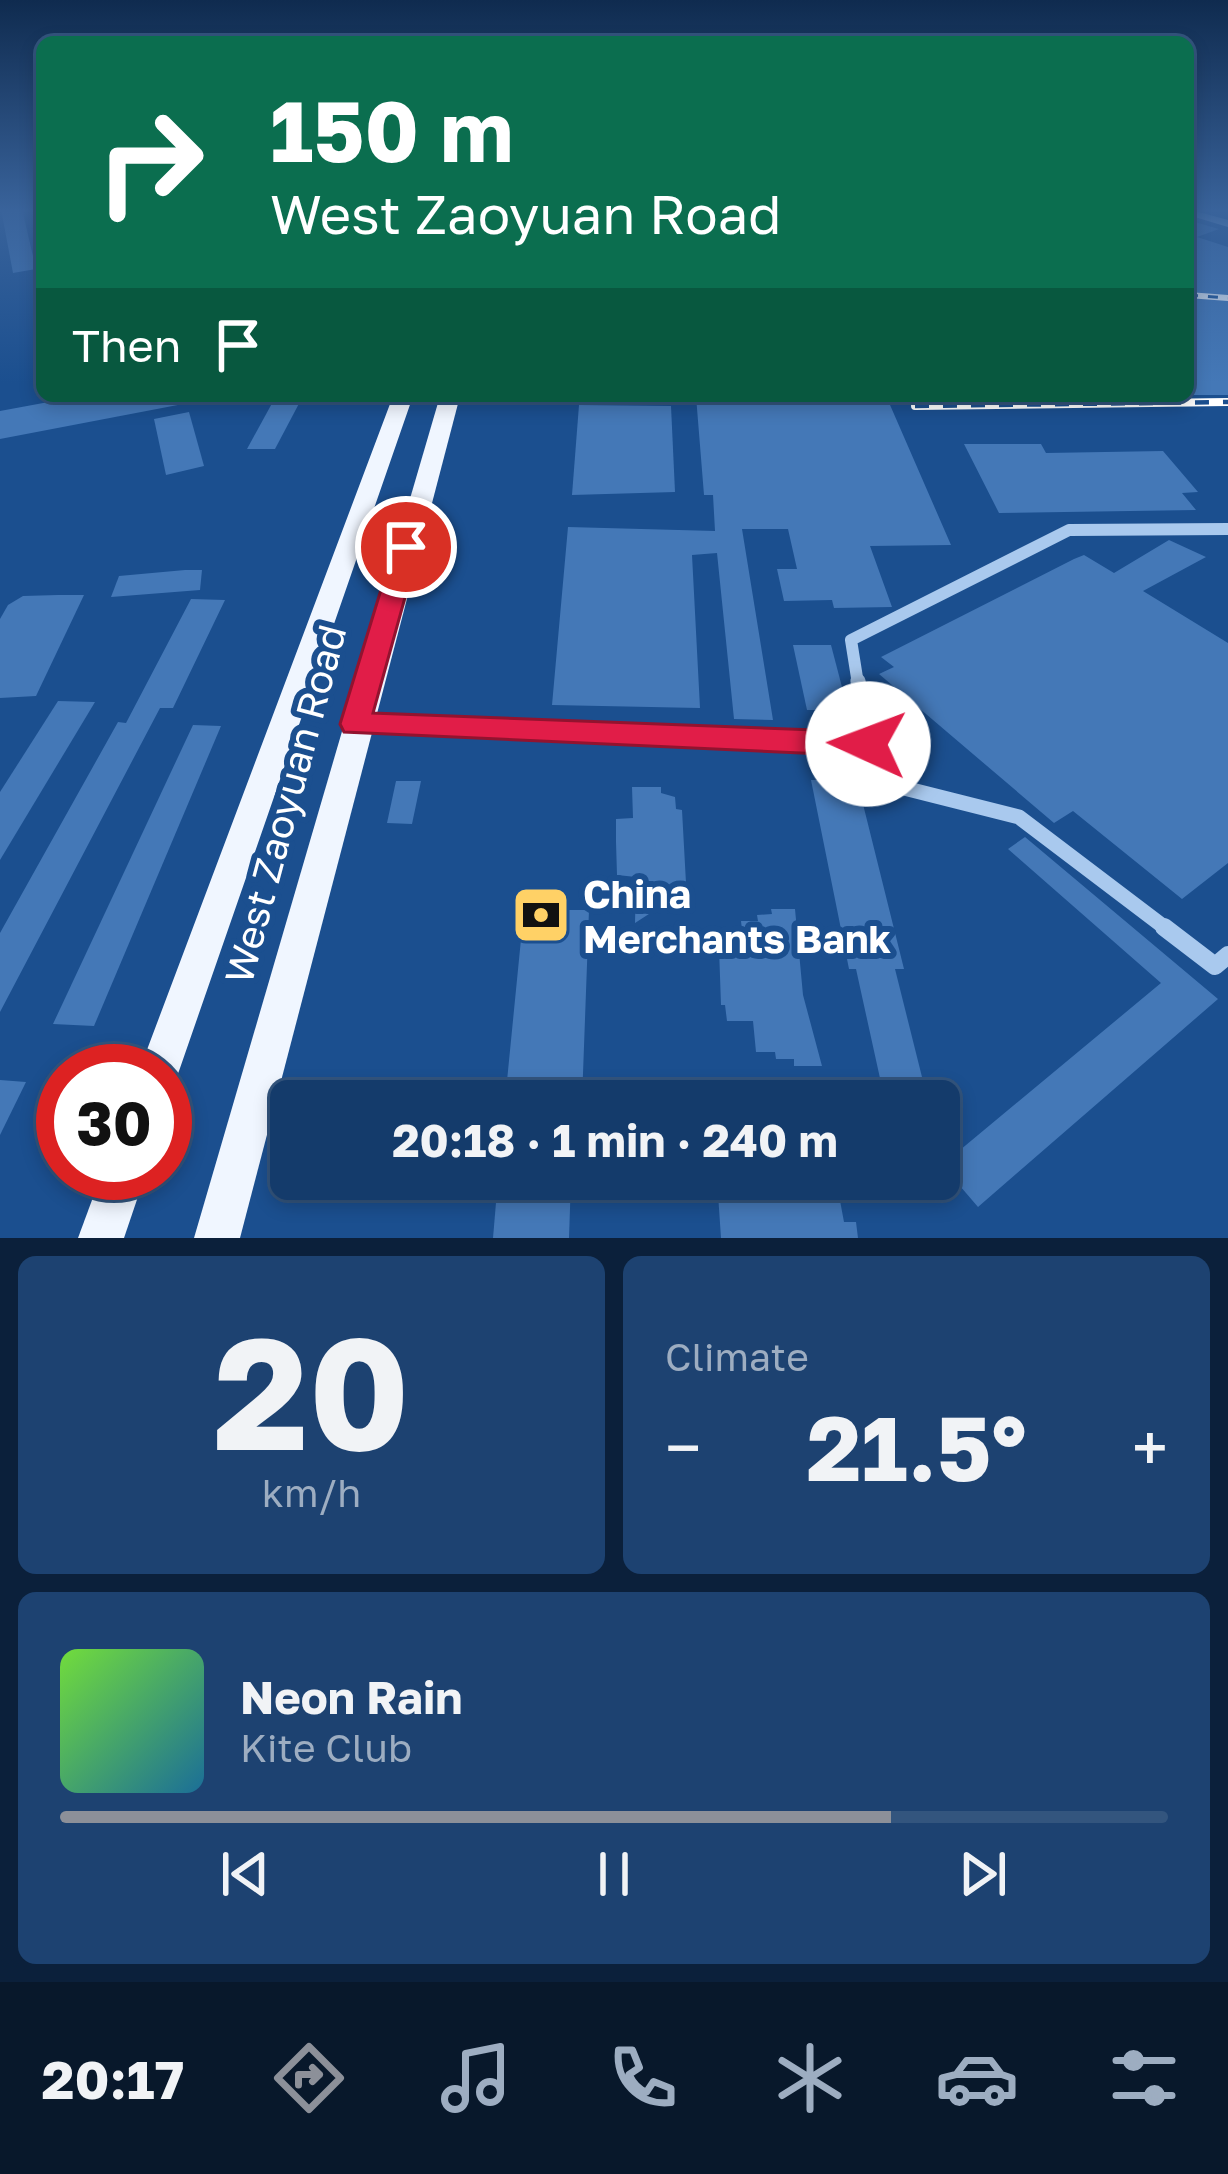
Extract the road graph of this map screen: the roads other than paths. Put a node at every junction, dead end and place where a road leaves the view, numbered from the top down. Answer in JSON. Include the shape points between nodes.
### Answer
{"nodes":[{"id":1,"x":401,"y":402,"type":"edge"},
{"id":2,"x":448,"y":402,"type":"edge"},
{"id":3,"x":1228,"y":529,"type":"edge"},
{"id":4,"x":355,"y":724,"type":"junction"},
{"id":5,"x":868,"y":744,"type":"junction"},
{"id":6,"x":1228,"y":955,"type":"edge"},
{"id":7,"x":169,"y":1044,"type":"edge"},
{"id":8,"x":114,"y":1200,"type":"edge"},
{"id":9,"x":101,"y":1238,"type":"edge"},
{"id":10,"x":217,"y":1238,"type":"edge"}],
"edges":[{"from":1,"to":7,"type":"main road","name":"West Zaoyuan Road"},
{"from":2,"to":4,"type":"main road","name":"West Zaoyuan Road"},
{"from":3,"to":5,"type":"street","via":[[1069,530],[850,640]]},
{"from":4,"to":5,"type":"street"},
{"from":4,"to":10,"type":"main road","name":"West Zaoyuan Road"},
{"from":5,"to":6,"type":"street","via":[[904,788],[1019,817],[1215,967]]},
{"from":8,"to":9,"type":"main road"}]}
